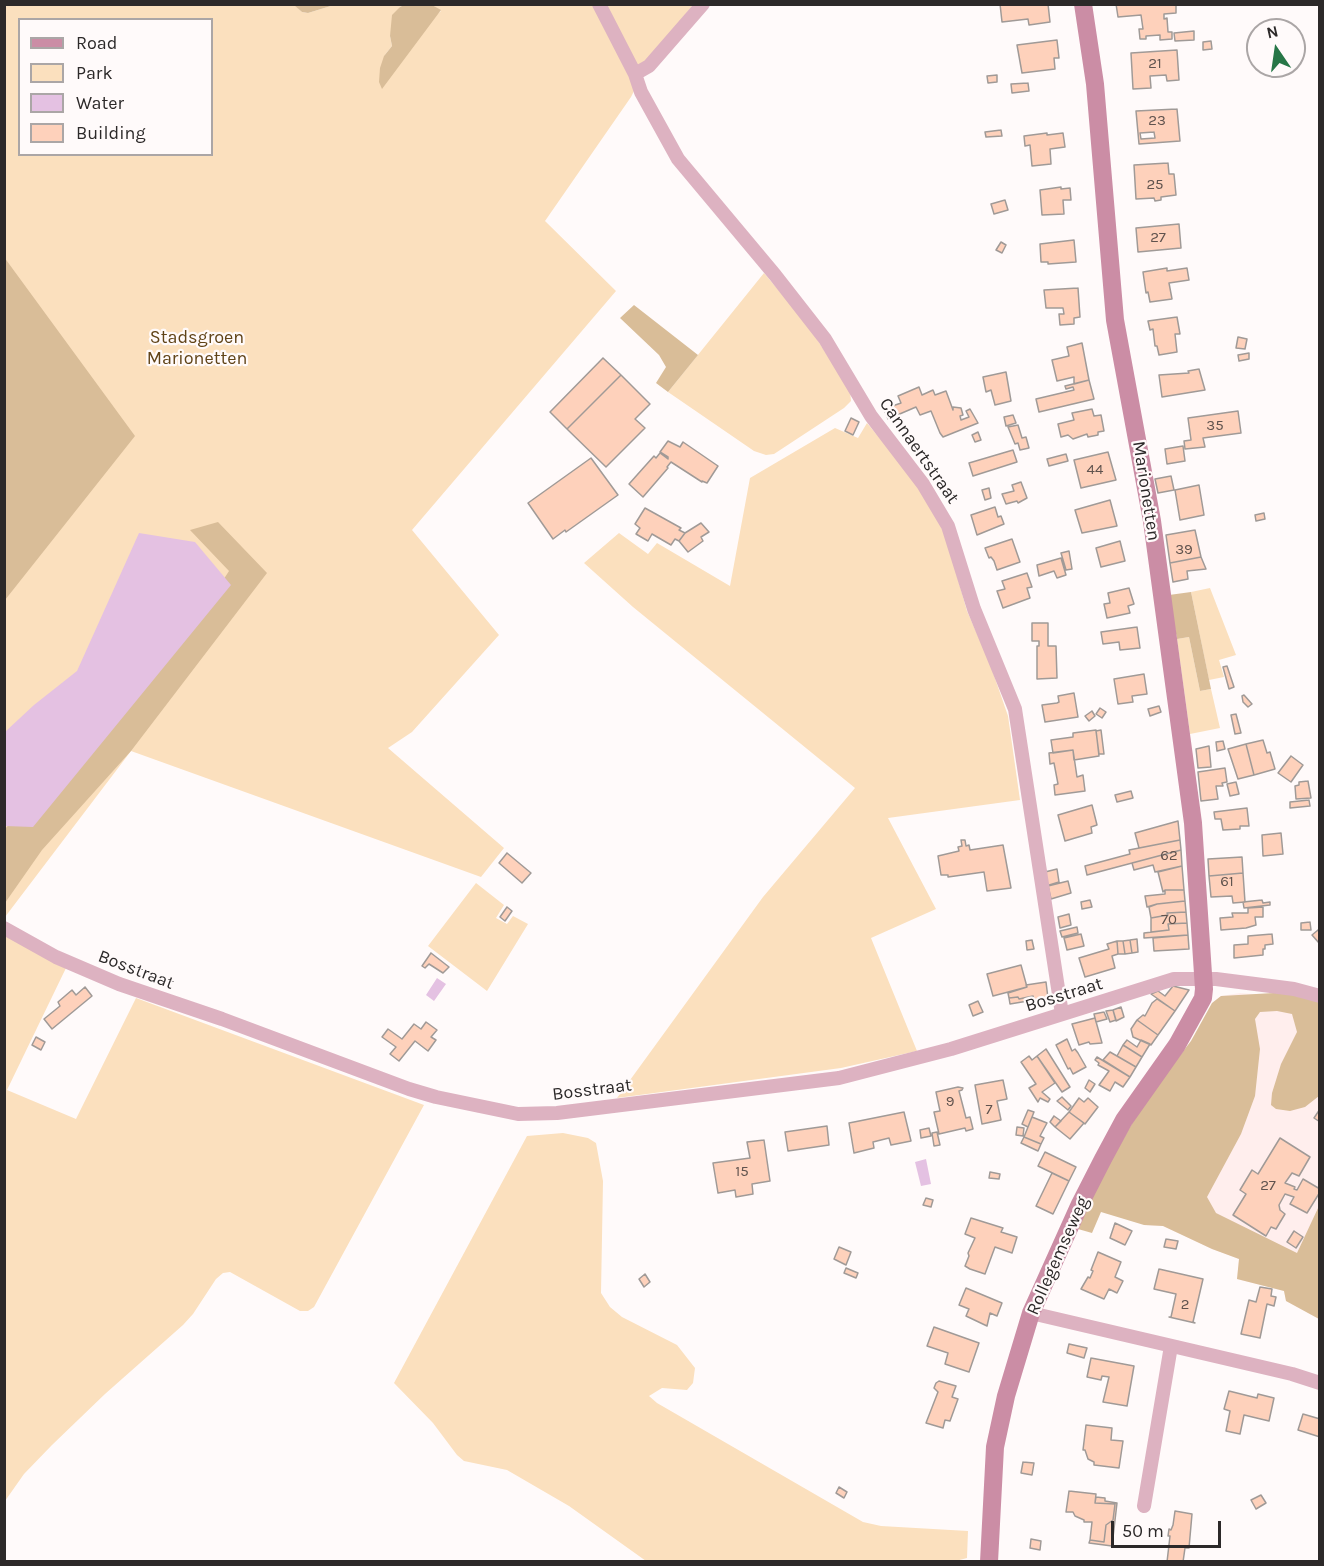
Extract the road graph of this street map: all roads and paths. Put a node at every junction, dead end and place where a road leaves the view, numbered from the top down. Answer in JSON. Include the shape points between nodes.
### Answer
{"nodes":[{"id":1,"x":599,"y":4,"type":"edge"},
{"id":2,"x":703,"y":4,"type":"edge"},
{"id":3,"x":1083,"y":4,"type":"edge"},
{"id":4,"x":635,"y":75,"type":"junction"},
{"id":5,"x":4,"y":928,"type":"edge"},
{"id":6,"x":1203,"y":979,"type":"junction"},
{"id":7,"x":1320,"y":996,"type":"edge"},
{"id":8,"x":1062,"y":1014,"type":"junction"},
{"id":9,"x":1031,"y":1314,"type":"junction"},
{"id":10,"x":1171,"y":1346,"type":"junction"},
{"id":11,"x":1320,"y":1383,"type":"edge"},
{"id":12,"x":1144,"y":1506,"type":"dead end"},
{"id":13,"x":989,"y":1562,"type":"edge"}],
"edges":[{"from":1,"to":4,"type":"street","name":"Cannaertstraat"},
{"from":2,"to":4,"type":"street","via":[[649,66]]},
{"from":3,"to":6,"type":"street","name":"Marionetten","via":[[1095,84],[1115,320],[1152,521],[1190,802]]},
{"from":4,"to":8,"type":"street","name":"Cannaertstraat","via":[[678,159],[825,339],[871,416],[923,484],[948,526],[974,609],[1015,709]]},
{"from":5,"to":8,"type":"street","name":"Bosstraat","via":[[56,957],[119,984],[409,1089],[518,1114],[557,1113],[839,1078],[942,1052]]},
{"from":6,"to":7,"type":"street","name":"Bosstraat","via":[[1294,989]]},
{"from":6,"to":8,"type":"street","name":"Bosstraat","via":[[1174,979]]},
{"from":6,"to":9,"type":"street","name":"Rollegemseweg","via":[[1203,998],[1192,1021],[1124,1120],[1080,1204]]},
{"from":9,"to":10,"type":"street"},
{"from":9,"to":13,"type":"street","name":"Rollegemseweg","via":[[1005,1396],[995,1447]]},
{"from":10,"to":11,"type":"street"},
{"from":10,"to":12,"type":"street"}]}
